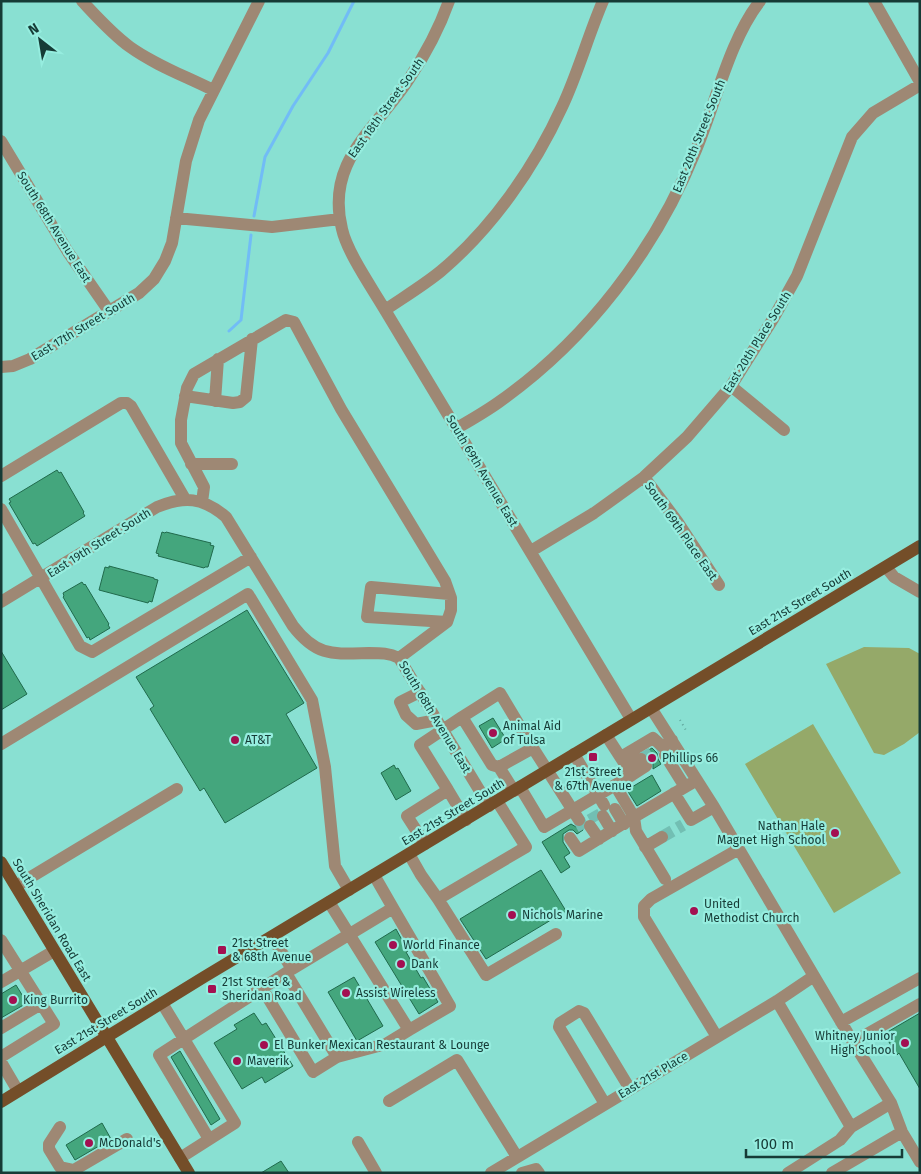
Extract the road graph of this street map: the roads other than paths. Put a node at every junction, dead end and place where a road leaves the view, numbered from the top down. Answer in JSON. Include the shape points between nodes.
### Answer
{"nodes":[{"id":1,"x":82,"y":1,"type":"edge"},
{"id":2,"x":259,"y":1,"type":"edge"},
{"id":3,"x":449,"y":1,"type":"edge"},
{"id":4,"x":603,"y":1,"type":"edge"},
{"id":5,"x":760,"y":1,"type":"edge"},
{"id":6,"x":874,"y":1,"type":"edge"},
{"id":7,"x":920,"y":84,"type":"edge"},
{"id":8,"x":213,"y":90,"type":"junction"},
{"id":9,"x":1,"y":141,"type":"edge"},
{"id":10,"x":176,"y":218,"type":"junction"},
{"id":11,"x":340,"y":219,"type":"junction"},
{"id":12,"x":385,"y":310,"type":"junction"},
{"id":13,"x":109,"y":311,"type":"junction"},
{"id":14,"x":252,"y":339,"type":"junction"},
{"id":15,"x":218,"y":359,"type":"junction"},
{"id":16,"x":4,"y":367,"type":"edge"},
{"id":17,"x":731,"y":386,"type":"junction"},
{"id":18,"x":186,"y":396,"type":"junction"},
{"id":19,"x":215,"y":401,"type":"junction"},
{"id":20,"x":457,"y":428,"type":"junction"},
{"id":21,"x":784,"y":430,"type":"dead end"},
{"id":22,"x":191,"y":464,"type":"junction"},
{"id":23,"x":232,"y":464,"type":"dead end"},
{"id":24,"x":1,"y":476,"type":"edge"},
{"id":25,"x":644,"y":477,"type":"junction"},
{"id":26,"x":185,"y":499,"type":"junction"},
{"id":27,"x":202,"y":502,"type":"junction"},
{"id":28,"x":1,"y":509,"type":"edge"},
{"id":29,"x":920,"y":546,"type":"edge"},
{"id":30,"x":531,"y":551,"type":"junction"},
{"id":31,"x":251,"y":557,"type":"junction"},
{"id":32,"x":886,"y":567,"type":"junction"},
{"id":33,"x":41,"y":579,"type":"junction"},
{"id":34,"x":719,"y":585,"type":"dead end"},
{"id":35,"x":920,"y":592,"type":"edge"},
{"id":36,"x":449,"y":594,"type":"junction"},
{"id":37,"x":1,"y":602,"type":"edge"},
{"id":38,"x":446,"y":622,"type":"junction"},
{"id":39,"x":399,"y":658,"type":"junction"},
{"id":40,"x":420,"y":692,"type":"junction"},
{"id":41,"x":651,"y":708,"type":"junction"},
{"id":42,"x":462,"y":717,"type":"junction"},
{"id":43,"x":632,"y":719,"type":"junction"},
{"id":44,"x":436,"y":720,"type":"junction"},
{"id":45,"x":443,"y":731,"type":"junction"},
{"id":46,"x":606,"y":735,"type":"junction"},
{"id":47,"x":1,"y":744,"type":"edge"},
{"id":48,"x":533,"y":748,"type":"junction"},
{"id":49,"x":664,"y":750,"type":"junction"},
{"id":50,"x":574,"y":754,"type":"junction"},
{"id":51,"x":644,"y":763,"type":"tunnel mouth"},
{"id":52,"x":627,"y":766,"type":"junction"},
{"id":53,"x":499,"y":767,"type":"junction"},
{"id":54,"x":548,"y":770,"type":"junction"},
{"id":55,"x":697,"y":780,"type":"junction"},
{"id":56,"x":177,"y":789,"type":"dead end"},
{"id":57,"x":517,"y":789,"type":"junction"},
{"id":58,"x":448,"y":790,"type":"junction"},
{"id":59,"x":680,"y":790,"type":"junction"},
{"id":60,"x":493,"y":804,"type":"junction"},
{"id":61,"x":714,"y":807,"type":"junction"},
{"id":62,"x":589,"y":813,"type":"junction"},
{"id":63,"x":466,"y":820,"type":"junction"},
{"id":64,"x":609,"y":833,"type":"junction"},
{"id":65,"x":662,"y":837,"type":"tunnel mouth"},
{"id":66,"x":425,"y":844,"type":"junction"},
{"id":67,"x":646,"y":847,"type":"junction"},
{"id":68,"x":739,"y":849,"type":"junction"},
{"id":69,"x":409,"y":854,"type":"junction"},
{"id":70,"x":1,"y":862,"type":"edge"},
{"id":71,"x":374,"y":875,"type":"junction"},
{"id":72,"x":665,"y":879,"type":"dead end"},
{"id":73,"x":16,"y":886,"type":"junction"},
{"id":74,"x":349,"y":890,"type":"junction"},
{"id":75,"x":438,"y":899,"type":"junction"},
{"id":76,"x":329,"y":902,"type":"junction"},
{"id":77,"x":393,"y":908,"type":"junction"},
{"id":78,"x":556,"y":934,"type":"dead end"},
{"id":79,"x":349,"y":935,"type":"junction"},
{"id":80,"x":272,"y":937,"type":"junction"},
{"id":81,"x":3,"y":946,"type":"edge"},
{"id":82,"x":54,"y":951,"type":"junction"},
{"id":83,"x":20,"y":970,"type":"junction"},
{"id":84,"x":289,"y":971,"type":"junction"},
{"id":85,"x":814,"y":976,"type":"junction"},
{"id":86,"x":920,"y":978,"type":"edge"},
{"id":87,"x":1,"y":982,"type":"edge"},
{"id":88,"x":262,"y":988,"type":"junction"},
{"id":89,"x":777,"y":1001,"type":"junction"},
{"id":90,"x":162,"y":1003,"type":"junction"},
{"id":91,"x":41,"y":1004,"type":"junction"},
{"id":92,"x":920,"y":1004,"type":"edge"},
{"id":93,"x":841,"y":1022,"type":"junction"},
{"id":94,"x":1,"y":1028,"type":"edge"},
{"id":95,"x":409,"y":1030,"type":"junction"},
{"id":96,"x":107,"y":1037,"type":"junction"},
{"id":97,"x":717,"y":1037,"type":"junction"},
{"id":98,"x":184,"y":1038,"type":"junction"},
{"id":99,"x":853,"y":1042,"type":"junction"},
{"id":100,"x":1,"y":1057,"type":"edge"},
{"id":101,"x":338,"y":1057,"type":"junction"},
{"id":102,"x":1,"y":1062,"type":"edge"},
{"id":103,"x":630,"y":1089,"type":"junction"},
{"id":104,"x":18,"y":1091,"type":"junction"},
{"id":105,"x":389,"y":1101,"type":"dead end"},
{"id":106,"x":1,"y":1102,"type":"edge"},
{"id":107,"x":892,"y":1103,"type":"junction"},
{"id":108,"x":605,"y":1104,"type":"junction"},
{"id":109,"x":60,"y":1127,"type":"dead end"},
{"id":110,"x":851,"y":1127,"type":"junction"},
{"id":111,"x":902,"y":1132,"type":"junction"},
{"id":112,"x":127,"y":1139,"type":"dead end"},
{"id":113,"x":209,"y":1139,"type":"junction"},
{"id":114,"x":358,"y":1142,"type":"dead end"},
{"id":115,"x":180,"y":1158,"type":"junction"},
{"id":116,"x":515,"y":1158,"type":"junction"},
{"id":117,"x":920,"y":1162,"type":"edge"},
{"id":118,"x":850,"y":1168,"type":"edge"},
{"id":119,"x":188,"y":1173,"type":"edge"},
{"id":120,"x":376,"y":1173,"type":"edge"},
{"id":121,"x":491,"y":1173,"type":"edge"},
{"id":122,"x":539,"y":1173,"type":"edge"},
{"id":123,"x":788,"y":1173,"type":"edge"},
{"id":124,"x":832,"y":1173,"type":"edge"}],
"edges":[{"from":1,"to":8,"type":"street","via":[[96,17],[152,61]]},
{"from":2,"to":8,"type":"street","name":"East 17th Street South"},
{"from":3,"to":11,"type":"street","name":"East 18th Street South","via":[[428,49],[410,79],[349,158],[340,183]]},
{"from":4,"to":12,"type":"street","via":[[562,108],[539,152],[516,186],[453,260],[428,282]]},
{"from":5,"to":20,"type":"street","name":"East 20th Street South","via":[[743,26],[684,179],[629,273],[597,313],[549,360],[498,402]]},
{"from":6,"to":7,"type":"street"},
{"from":7,"to":17,"type":"street","name":"East 20th Place South","via":[[873,114],[852,137],[797,276]]},
{"from":8,"to":10,"type":"street","name":"East 17th Street South","via":[[186,161]]},
{"from":9,"to":13,"type":"street","name":"South 68th Avenue East","via":[[68,252]]},
{"from":10,"to":11,"type":"street","via":[[272,227]]},
{"from":10,"to":13,"type":"street","name":"East 17th Street South","via":[[172,243],[154,279],[139,293]]},
{"from":11,"to":12,"type":"street","name":"South 69th Avenue East","via":[[348,245]]},
{"from":12,"to":20,"type":"street","name":"South 69th Avenue East"},
{"from":13,"to":16,"type":"street","name":"East 17th Street South","via":[[30,359]]},
{"from":14,"to":15,"type":"street"},
{"from":14,"to":19,"type":"street","via":[[246,397],[233,403]]},
{"from":14,"to":36,"type":"street","via":[[286,320],[294,322],[341,409],[446,581]]},
{"from":15,"to":18,"type":"street","via":[[194,374]]},
{"from":15,"to":19,"type":"street"},
{"from":17,"to":21,"type":"street"},
{"from":17,"to":25,"type":"street","name":"East 20th Place South","via":[[687,437]]},
{"from":18,"to":19,"type":"street"},
{"from":18,"to":22,"type":"street","via":[[181,443]]},
{"from":20,"to":30,"type":"street","name":"South 69th Avenue East"},
{"from":22,"to":23,"type":"street"},
{"from":22,"to":27,"type":"street","via":[[204,487]]},
{"from":24,"to":26,"type":"street","via":[[128,402]]},
{"from":25,"to":30,"type":"street","name":"East 20th Place South","via":[[602,508]]},
{"from":25,"to":34,"type":"street","name":"South 69th Place East"},
{"from":26,"to":27,"type":"street","name":"East 19th Street South"},
{"from":26,"to":33,"type":"street","name":"East 19th Street South","via":[[157,507]]},
{"from":27,"to":31,"type":"street","name":"South 68th Avenue East","via":[[226,517]]},
{"from":28,"to":33,"type":"street"},
{"from":29,"to":32,"type":"main road","name":"East 21st Street South"},
{"from":30,"to":43,"type":"street","name":"South 69th Avenue East"},
{"from":31,"to":33,"type":"street","via":[[92,652],[80,646]]},
{"from":31,"to":39,"type":"street","name":"South 68th Avenue East","via":[[302,639],[316,649],[338,654],[389,653]]},
{"from":32,"to":35,"type":"street","via":[[894,577]]},
{"from":32,"to":41,"type":"main road","name":"East 21st Street South"},
{"from":33,"to":37,"type":"street","name":"East 19th Street South"},
{"from":36,"to":38,"type":"street","via":[[451,610]]},
{"from":36,"to":38,"type":"street","via":[[371,587],[367,617]]},
{"from":38,"to":39,"type":"street"},
{"from":39,"to":40,"type":"street","name":"South 68th Avenue East"},
{"from":40,"to":44,"type":"street","name":"South 68th Avenue East"},
{"from":40,"to":44,"type":"street","via":[[400,702],[406,715],[416,724]]},
{"from":41,"to":43,"type":"main road","name":"East 21st Street South"},
{"from":41,"to":49,"type":"street"},
{"from":42,"to":45,"type":"street"},
{"from":42,"to":48,"type":"street","via":[[500,693]]},
{"from":42,"to":53,"type":"street","via":[[492,765]]},
{"from":43,"to":46,"type":"main road","name":"East 21st Street South"},
{"from":44,"to":45,"type":"street","name":"South 68th Avenue East"},
{"from":45,"to":58,"type":"street","via":[[420,745]]},
{"from":45,"to":60,"type":"street","name":"South 68th Avenue East"},
{"from":46,"to":50,"type":"main road","name":"East 21st Street South"},
{"from":46,"to":52,"type":"street"},
{"from":47,"to":74,"type":"street","via":[[248,594],[312,700],[325,767],[335,866]]},
{"from":48,"to":53,"type":"street"},
{"from":48,"to":54,"type":"street"},
{"from":49,"to":52,"type":"street","via":[[653,738]]},
{"from":49,"to":55,"type":"street"},
{"from":49,"to":59,"type":"street"},
{"from":50,"to":54,"type":"main road","name":"East 21st Street South"},
{"from":50,"to":62,"type":"street"},
{"from":51,"to":52,"type":"street"},
{"from":52,"to":62,"type":"street"},
{"from":53,"to":57,"type":"street"},
{"from":54,"to":57,"type":"main road","name":"East 21st Street South"},
{"from":54,"to":62,"type":"street"},
{"from":55,"to":59,"type":"street"},
{"from":55,"to":61,"type":"street"},
{"from":56,"to":73,"type":"street"},
{"from":57,"to":60,"type":"main road","name":"East 21st Street South"},
{"from":57,"to":62,"type":"street","via":[[544,826]]},
{"from":58,"to":63,"type":"street"},
{"from":58,"to":66,"type":"street","via":[[407,816]]},
{"from":59,"to":61,"type":"street","via":[[687,822]]},
{"from":59,"to":64,"type":"street"},
{"from":60,"to":63,"type":"main road","name":"East 21st Street South"},
{"from":60,"to":75,"type":"street","name":"South 68th Avenue East","via":[[526,847]]},
{"from":61,"to":68,"type":"street"},
{"from":62,"to":64,"type":"street"},
{"from":62,"to":64,"type":"street"},
{"from":62,"to":64,"type":"street"},
{"from":62,"to":64,"type":"street","via":[[578,851]]},
{"from":63,"to":66,"type":"main road","name":"East 21st Street South"},
{"from":64,"to":67,"type":"street","via":[[636,831]]},
{"from":65,"to":67,"type":"street"},
{"from":66,"to":69,"type":"main road","name":"East 21st Street South"},
{"from":67,"to":72,"type":"street"},
{"from":68,"to":85,"type":"street"},
{"from":68,"to":97,"type":"street","via":[[644,906],[644,916]]},
{"from":69,"to":71,"type":"main road","name":"East 21st Street South"},
{"from":69,"to":75,"type":"street"},
{"from":70,"to":73,"type":"main road","name":"South Sheridan Road East"},
{"from":71,"to":74,"type":"main road","name":"East 21st Street South"},
{"from":71,"to":77,"type":"street"},
{"from":73,"to":82,"type":"main road","name":"South Sheridan Road East"},
{"from":74,"to":76,"type":"main road","name":"East 21st Street South"},
{"from":75,"to":78,"type":"street","via":[[486,976]]},
{"from":76,"to":79,"type":"street"},
{"from":76,"to":80,"type":"main road","name":"East 21st Street South"},
{"from":77,"to":79,"type":"street"},
{"from":77,"to":95,"type":"street","via":[[450,1006]]},
{"from":79,"to":84,"type":"street"},
{"from":79,"to":95,"type":"street"},
{"from":80,"to":84,"type":"street"},
{"from":80,"to":90,"type":"main road","name":"East 21st Street South"},
{"from":81,"to":83,"type":"street"},
{"from":82,"to":83,"type":"street"},
{"from":82,"to":96,"type":"main road","name":"South Sheridan Road East"},
{"from":83,"to":87,"type":"street"},
{"from":83,"to":91,"type":"street"},
{"from":84,"to":88,"type":"street"},
{"from":84,"to":101,"type":"street"},
{"from":85,"to":89,"type":"street","name":"East 21st Place"},
{"from":85,"to":93,"type":"street"},
{"from":86,"to":93,"type":"street"},
{"from":88,"to":98,"type":"street"},
{"from":88,"to":101,"type":"street","via":[[313,1072]]},
{"from":89,"to":97,"type":"street","name":"East 21st Place"},
{"from":89,"to":110,"type":"street"},
{"from":90,"to":96,"type":"main road","name":"East 21st Street South"},
{"from":90,"to":98,"type":"street"},
{"from":91,"to":94,"type":"street"},
{"from":91,"to":100,"type":"street","via":[[54,1024]]},
{"from":92,"to":99,"type":"street"},
{"from":93,"to":99,"type":"street"},
{"from":95,"to":101,"type":"street","via":[[386,1044]]},
{"from":96,"to":104,"type":"main road","name":"East 21st Street South"},
{"from":96,"to":115,"type":"main road","name":"South Sheridan Road East"},
{"from":97,"to":103,"type":"street","name":"East 21st Place"},
{"from":98,"to":113,"type":"street","via":[[159,1055]]},
{"from":98,"to":113,"type":"street","via":[[235,1123]]},
{"from":99,"to":107,"type":"street"},
{"from":102,"to":104,"type":"street"},
{"from":103,"to":108,"type":"street","name":"East 21st Place"},
{"from":103,"to":108,"type":"street","via":[[584,1013],[581,1011],[573,1015],[559,1027]]},
{"from":104,"to":106,"type":"main road","name":"East 21st Street South"},
{"from":105,"to":116,"type":"street","via":[[457,1060]]},
{"from":107,"to":110,"type":"street"},
{"from":107,"to":111,"type":"street"},
{"from":108,"to":116,"type":"street","name":"East 21st Place"},
{"from":109,"to":112,"type":"street","via":[[48,1144],[60,1167],[67,1170],[74,1170]]},
{"from":110,"to":123,"type":"street","via":[[840,1140]]},
{"from":111,"to":117,"type":"street"},
{"from":111,"to":118,"type":"street"},
{"from":113,"to":115,"type":"street"},
{"from":114,"to":120,"type":"street"},
{"from":115,"to":119,"type":"main road","name":"South Sheridan Road East"},
{"from":116,"to":121,"type":"street","name":"East 21st Place"},
{"from":116,"to":122,"type":"street","via":[[522,1173],[536,1169]]},
{"from":118,"to":124,"type":"street"}]}
